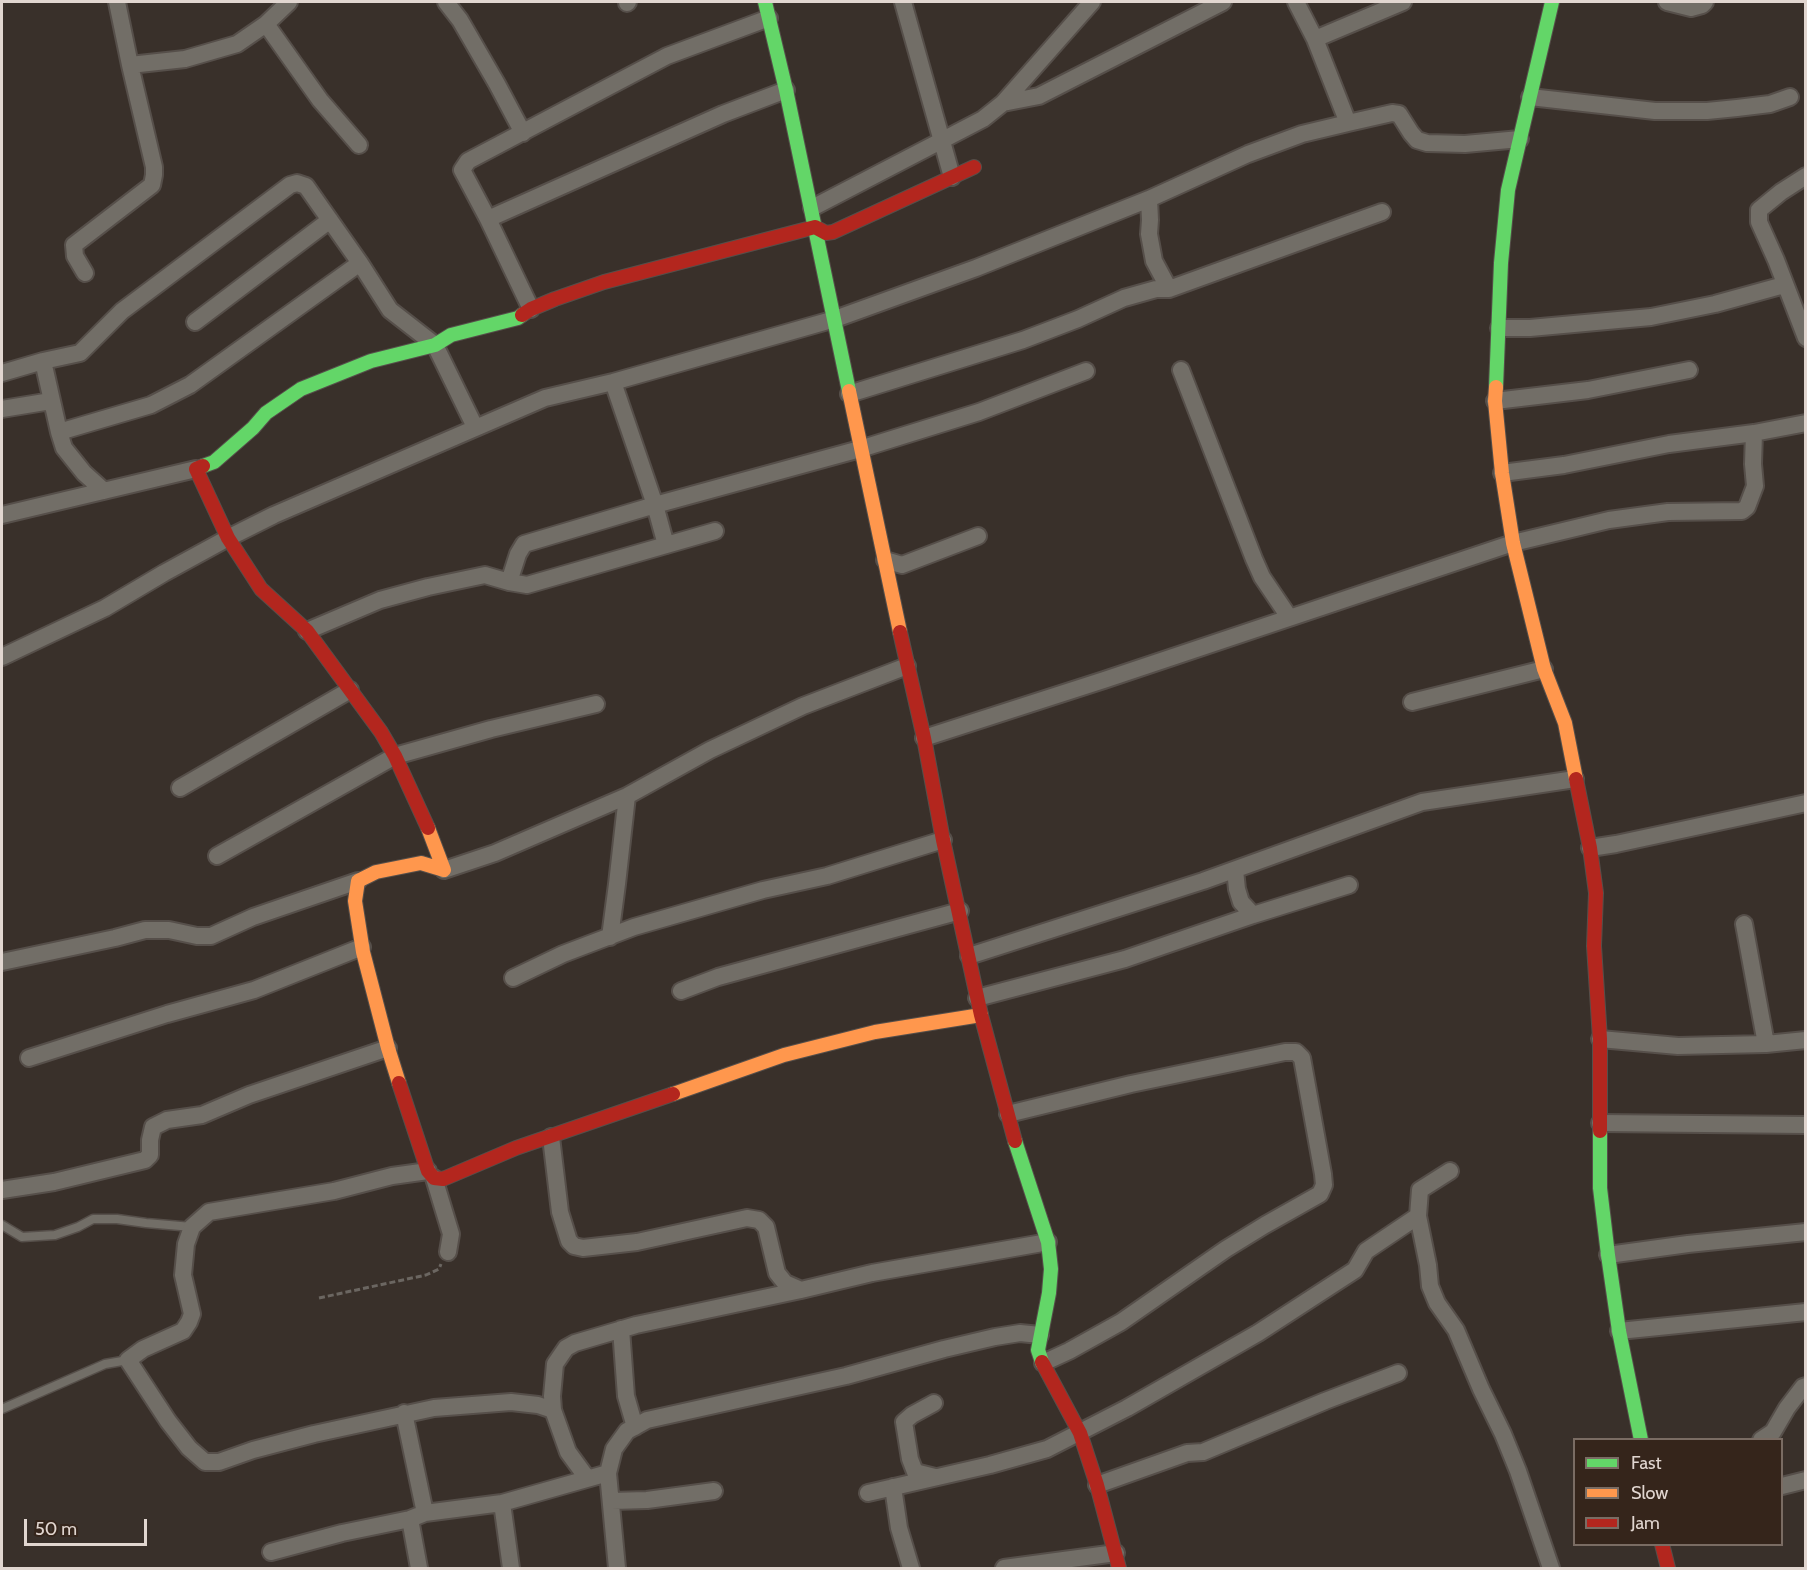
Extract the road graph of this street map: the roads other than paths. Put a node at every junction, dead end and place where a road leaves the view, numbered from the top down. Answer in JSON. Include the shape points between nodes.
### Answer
{"nodes":[{"id":1,"x":117,"y":2,"type":"edge"},
{"id":2,"x":289,"y":2,"type":"edge"},
{"id":3,"x":446,"y":2,"type":"edge"},
{"id":4,"x":903,"y":2,"type":"edge"},
{"id":5,"x":1092,"y":2,"type":"edge"},
{"id":6,"x":1223,"y":2,"type":"edge"},
{"id":7,"x":1296,"y":2,"type":"edge"},
{"id":8,"x":1403,"y":2,"type":"edge"},
{"id":9,"x":1552,"y":2,"type":"edge"},
{"id":10,"x":1667,"y":2,"type":"edge"},
{"id":11,"x":1705,"y":2,"type":"edge"},
{"id":12,"x":767,"y":10,"type":"edge"},
{"id":13,"x":266,"y":24,"type":"junction"},
{"id":14,"x":1315,"y":39,"type":"junction"},
{"id":15,"x":130,"y":65,"type":"junction"},
{"id":16,"x":786,"y":90,"type":"junction"},
{"id":17,"x":1530,"y":97,"type":"junction"},
{"id":18,"x":1790,"y":97,"type":"dead end"},
{"id":19,"x":1003,"y":103,"type":"junction"},
{"id":20,"x":1348,"y":123,"type":"junction"},
{"id":21,"x":523,"y":133,"type":"junction"},
{"id":22,"x":1520,"y":139,"type":"junction"},
{"id":23,"x":941,"y":142,"type":"junction"},
{"id":24,"x":359,"y":145,"type":"dead end"},
{"id":25,"x":974,"y":167,"type":"dead end"},
{"id":26,"x":1806,"y":176,"type":"edge"},
{"id":27,"x":952,"y":177,"type":"junction"},
{"id":28,"x":1149,"y":199,"type":"junction"},
{"id":29,"x":812,"y":208,"type":"junction"},
{"id":30,"x":1382,"y":212,"type":"dead end"},
{"id":31,"x":488,"y":219,"type":"junction"},
{"id":32,"x":330,"y":220,"type":"junction"},
{"id":33,"x":815,"y":227,"type":"junction"},
{"id":34,"x":360,"y":263,"type":"junction"},
{"id":35,"x":85,"y":273,"type":"dead end"},
{"id":36,"x":1784,"y":285,"type":"junction"},
{"id":37,"x":1169,"y":290,"type":"junction"},
{"id":38,"x":531,"y":309,"type":"junction"},
{"id":39,"x":835,"y":319,"type":"junction"},
{"id":40,"x":195,"y":322,"type":"dead end"},
{"id":41,"x":1499,"y":328,"type":"junction"},
{"id":42,"x":1806,"y":338,"type":"edge"},
{"id":43,"x":435,"y":345,"type":"junction"},
{"id":44,"x":43,"y":361,"type":"junction"},
{"id":45,"x":1181,"y":370,"type":"dead end"},
{"id":46,"x":1689,"y":370,"type":"dead end"},
{"id":47,"x":1086,"y":371,"type":"dead end"},
{"id":48,"x":2,"y":373,"type":"edge"},
{"id":49,"x":613,"y":382,"type":"junction"},
{"id":50,"x":849,"y":394,"type":"junction"},
{"id":51,"x":51,"y":401,"type":"junction"},
{"id":52,"x":1495,"y":401,"type":"junction"},
{"id":53,"x":2,"y":409,"type":"edge"},
{"id":54,"x":1806,"y":423,"type":"edge"},
{"id":55,"x":475,"y":427,"type":"junction"},
{"id":56,"x":59,"y":432,"type":"junction"},
{"id":57,"x":1754,"y":433,"type":"junction"},
{"id":58,"x":860,"y":449,"type":"junction"},
{"id":59,"x":196,"y":469,"type":"junction"},
{"id":60,"x":1502,"y":473,"type":"junction"},
{"id":61,"x":104,"y":491,"type":"junction"},
{"id":62,"x":655,"y":505,"type":"junction"},
{"id":63,"x":2,"y":515,"type":"edge"},
{"id":64,"x":715,"y":531,"type":"dead end"},
{"id":65,"x":978,"y":536,"type":"dead end"},
{"id":66,"x":228,"y":538,"type":"junction"},
{"id":67,"x":1512,"y":543,"type":"junction"},
{"id":68,"x":666,"y":545,"type":"junction"},
{"id":69,"x":885,"y":560,"type":"junction"},
{"id":70,"x":509,"y":582,"type":"junction"},
{"id":71,"x":1289,"y":617,"type":"junction"},
{"id":72,"x":307,"y":631,"type":"junction"},
{"id":73,"x":2,"y":657,"type":"edge"},
{"id":74,"x":907,"y":666,"type":"junction"},
{"id":75,"x":1544,"y":669,"type":"junction"},
{"id":76,"x":350,"y":690,"type":"junction"},
{"id":77,"x":1412,"y":702,"type":"dead end"},
{"id":78,"x":596,"y":704,"type":"dead end"},
{"id":79,"x":924,"y":738,"type":"junction"},
{"id":80,"x":395,"y":756,"type":"junction"},
{"id":81,"x":1575,"y":779,"type":"junction"},
{"id":82,"x":180,"y":788,"type":"dead end"},
{"id":83,"x":627,"y":796,"type":"junction"},
{"id":84,"x":1806,"y":802,"type":"edge"},
{"id":85,"x":943,"y":840,"type":"junction"},
{"id":86,"x":1590,"y":848,"type":"junction"},
{"id":87,"x":218,"y":856,"type":"dead end"},
{"id":88,"x":444,"y":870,"type":"junction"},
{"id":89,"x":1236,"y":870,"type":"junction"},
{"id":90,"x":358,"y":881,"type":"junction"},
{"id":91,"x":1349,"y":885,"type":"dead end"},
{"id":92,"x":960,"y":911,"type":"junction"},
{"id":93,"x":1254,"y":915,"type":"junction"},
{"id":94,"x":1744,"y":924,"type":"dead end"},
{"id":95,"x":610,"y":937,"type":"junction"},
{"id":96,"x":362,"y":947,"type":"junction"},
{"id":97,"x":969,"y":956,"type":"junction"},
{"id":98,"x":2,"y":962,"type":"edge"},
{"id":99,"x":513,"y":978,"type":"dead end"},
{"id":100,"x":681,"y":991,"type":"dead end"},
{"id":101,"x":977,"y":998,"type":"junction"},
{"id":102,"x":981,"y":1015,"type":"junction"},
{"id":103,"x":1600,"y":1039,"type":"junction"},
{"id":104,"x":1806,"y":1040,"type":"edge"},
{"id":105,"x":1766,"y":1044,"type":"junction"},
{"id":106,"x":388,"y":1048,"type":"junction"},
{"id":107,"x":29,"y":1058,"type":"dead end"},
{"id":108,"x":1008,"y":1114,"type":"junction"},
{"id":109,"x":1600,"y":1123,"type":"junction"},
{"id":110,"x":1806,"y":1125,"type":"edge"},
{"id":111,"x":551,"y":1137,"type":"junction"},
{"id":112,"x":1450,"y":1171,"type":"dead end"},
{"id":113,"x":431,"y":1174,"type":"junction"},
{"id":114,"x":2,"y":1190,"type":"edge"},
{"id":115,"x":1418,"y":1216,"type":"junction"},
{"id":116,"x":2,"y":1225,"type":"edge"},
{"id":117,"x":192,"y":1227,"type":"junction"},
{"id":118,"x":1806,"y":1232,"type":"edge"},
{"id":119,"x":1048,"y":1242,"type":"junction"},
{"id":120,"x":448,"y":1252,"type":"road end"},
{"id":121,"x":1608,"y":1255,"type":"junction"},
{"id":122,"x":801,"y":1290,"type":"junction"},
{"id":123,"x":1806,"y":1312,"type":"edge"},
{"id":124,"x":621,"y":1329,"type":"junction"},
{"id":125,"x":1619,"y":1331,"type":"junction"},
{"id":126,"x":1040,"y":1335,"type":"junction"},
{"id":127,"x":128,"y":1359,"type":"junction"},
{"id":128,"x":1043,"y":1363,"type":"junction"},
{"id":129,"x":1398,"y":1373,"type":"dead end"},
{"id":130,"x":1806,"y":1386,"type":"edge"},
{"id":131,"x":934,"y":1403,"type":"dead end"},
{"id":132,"x":2,"y":1409,"type":"edge"},
{"id":133,"x":554,"y":1410,"type":"junction"},
{"id":134,"x":404,"y":1413,"type":"junction"},
{"id":135,"x":635,"y":1427,"type":"junction"},
{"id":136,"x":1080,"y":1433,"type":"junction"},
{"id":137,"x":1641,"y":1438,"type":"edge"},
{"id":138,"x":1764,"y":1438,"type":"edge"},
{"id":139,"x":608,"y":1473,"type":"junction"},
{"id":140,"x":587,"y":1478,"type":"junction"},
{"id":141,"x":936,"y":1478,"type":"junction"},
{"id":142,"x":1806,"y":1480,"type":"edge"},
{"id":143,"x":1097,"y":1485,"type":"junction"},
{"id":144,"x":1783,"y":1486,"type":"edge"},
{"id":145,"x":893,"y":1487,"type":"junction"},
{"id":146,"x":714,"y":1491,"type":"dead end"},
{"id":147,"x":868,"y":1493,"type":"dead end"},
{"id":148,"x":612,"y":1501,"type":"junction"},
{"id":149,"x":502,"y":1503,"type":"junction"},
{"id":150,"x":417,"y":1516,"type":"junction"},
{"id":151,"x":1662,"y":1546,"type":"edge"},
{"id":152,"x":271,"y":1552,"type":"dead end"},
{"id":153,"x":1118,"y":1561,"type":"edge"},
{"id":154,"x":419,"y":1569,"type":"edge"},
{"id":155,"x":511,"y":1569,"type":"edge"},
{"id":156,"x":616,"y":1569,"type":"edge"},
{"id":157,"x":911,"y":1569,"type":"edge"},
{"id":158,"x":1004,"y":1569,"type":"edge"},
{"id":159,"x":1551,"y":1569,"type":"edge"},
{"id":160,"x":1668,"y":1569,"type":"edge"}],
"edges":[{"from":1,"to":15,"type":"street"},
{"from":2,"to":13,"type":"street"},
{"from":3,"to":21,"type":"street"},
{"from":4,"to":23,"type":"street"},
{"from":5,"to":19,"type":"street"},
{"from":6,"to":19,"type":"street","via":[[1040,96]]},
{"from":7,"to":14,"type":"street"},
{"from":8,"to":14,"type":"street"},
{"from":9,"to":17,"type":"street"},
{"from":10,"to":11,"type":"street","via":[[1691,8]]},
{"from":12,"to":16,"type":"street"},
{"from":12,"to":21,"type":"street","via":[[667,56]]},
{"from":13,"to":15,"type":"street","via":[[237,44],[210,53]]},
{"from":13,"to":24,"type":"street","via":[[320,100]]},
{"from":14,"to":20,"type":"street"},
{"from":15,"to":35,"type":"street","via":[[154,166],[152,185],[74,244],[75,256]]},
{"from":16,"to":29,"type":"street"},
{"from":16,"to":31,"type":"street","via":[[723,114]]},
{"from":17,"to":18,"type":"street","via":[[1655,111],[1737,108]]},
{"from":17,"to":22,"type":"street"},
{"from":19,"to":23,"type":"street"},
{"from":20,"to":22,"type":"street","via":[[1392,113],[1399,114],[1417,140],[1427,143]]},
{"from":20,"to":28,"type":"street","via":[[1302,134],[1248,154]]},
{"from":21,"to":31,"type":"street","via":[[468,161],[462,170]]},
{"from":22,"to":41,"type":"street","via":[[1508,190]]},
{"from":23,"to":27,"type":"street"},
{"from":23,"to":29,"type":"street"},
{"from":25,"to":27,"type":"street"},
{"from":26,"to":36,"type":"street","via":[[1759,210],[1759,222]]},
{"from":27,"to":33,"type":"street","via":[[833,232]]},
{"from":28,"to":37,"type":"street","via":[[1154,261]]},
{"from":28,"to":39,"type":"street"},
{"from":29,"to":33,"type":"street"},
{"from":30,"to":37,"type":"street"},
{"from":31,"to":38,"type":"street"},
{"from":32,"to":34,"type":"street"},
{"from":32,"to":40,"type":"street"},
{"from":32,"to":44,"type":"street","via":[[306,186],[290,185],[122,311],[86,349]]},
{"from":33,"to":38,"type":"street","via":[[604,282]]},
{"from":33,"to":39,"type":"street"},
{"from":34,"to":43,"type":"street","via":[[390,310]]},
{"from":34,"to":56,"type":"street","via":[[190,385],[151,405]]},
{"from":36,"to":41,"type":"street","via":[[1651,317]]},
{"from":36,"to":42,"type":"street"},
{"from":37,"to":50,"type":"street","via":[[1156,289],[1124,298],[1023,340]]},
{"from":38,"to":43,"type":"street","via":[[518,318],[466,330]]},
{"from":39,"to":49,"type":"street"},
{"from":39,"to":50,"type":"street"},
{"from":41,"to":52,"type":"street"},
{"from":43,"to":55,"type":"street"},
{"from":43,"to":59,"type":"street","via":[[371,361],[302,389],[266,413],[214,462]]},
{"from":44,"to":48,"type":"street"},
{"from":44,"to":51,"type":"street"},
{"from":45,"to":71,"type":"street","via":[[1254,559]]},
{"from":46,"to":52,"type":"street","via":[[1588,390]]},
{"from":47,"to":58,"type":"street","via":[[979,412]]},
{"from":49,"to":55,"type":"street","via":[[545,398]]},
{"from":49,"to":62,"type":"street"},
{"from":50,"to":58,"type":"street"},
{"from":51,"to":53,"type":"street"},
{"from":51,"to":56,"type":"street"},
{"from":52,"to":60,"type":"street"},
{"from":54,"to":57,"type":"street"},
{"from":55,"to":66,"type":"street"},
{"from":56,"to":61,"type":"street","via":[[64,448]]},
{"from":57,"to":60,"type":"street"},
{"from":57,"to":67,"type":"street","via":[[1755,486],[1742,511],[1668,512],[1609,520]]},
{"from":58,"to":62,"type":"street"},
{"from":58,"to":69,"type":"street"},
{"from":59,"to":61,"type":"street"},
{"from":59,"to":66,"type":"street"},
{"from":60,"to":67,"type":"street"},
{"from":61,"to":63,"type":"street"},
{"from":62,"to":68,"type":"street"},
{"from":62,"to":70,"type":"street","via":[[524,544]]},
{"from":64,"to":68,"type":"street"},
{"from":65,"to":69,"type":"street","via":[[902,565]]},
{"from":66,"to":72,"type":"street","via":[[261,589]]},
{"from":66,"to":73,"type":"street","via":[[105,608]]},
{"from":67,"to":71,"type":"street"},
{"from":67,"to":75,"type":"street"},
{"from":68,"to":70,"type":"street","via":[[527,585]]},
{"from":69,"to":74,"type":"street"},
{"from":70,"to":72,"type":"street","via":[[485,575],[428,587],[380,600]]},
{"from":71,"to":79,"type":"street"},
{"from":72,"to":76,"type":"street"},
{"from":74,"to":79,"type":"street"},
{"from":74,"to":83,"type":"street","via":[[803,706],[710,750]]},
{"from":75,"to":77,"type":"street"},
{"from":75,"to":81,"type":"street","via":[[1565,723]]},
{"from":76,"to":80,"type":"street"},
{"from":76,"to":82,"type":"street"},
{"from":78,"to":80,"type":"street"},
{"from":79,"to":85,"type":"street"},
{"from":80,"to":87,"type":"street"},
{"from":80,"to":88,"type":"street"},
{"from":81,"to":86,"type":"street"},
{"from":81,"to":89,"type":"street","via":[[1422,802]]},
{"from":83,"to":88,"type":"street","via":[[495,853]]},
{"from":83,"to":95,"type":"street"},
{"from":84,"to":86,"type":"street"},
{"from":85,"to":92,"type":"street"},
{"from":85,"to":95,"type":"street","via":[[827,876],[695,909]]},
{"from":86,"to":103,"type":"street","via":[[1596,893],[1594,946]]},
{"from":88,"to":90,"type":"street","via":[[421,863],[376,872]]},
{"from":89,"to":93,"type":"street","via":[[1241,902]]},
{"from":89,"to":97,"type":"street"},
{"from":90,"to":96,"type":"street","via":[[355,902]]},
{"from":90,"to":98,"type":"street","via":[[253,917],[211,936],[145,930]]},
{"from":91,"to":93,"type":"street"},
{"from":92,"to":97,"type":"street"},
{"from":92,"to":100,"type":"street","via":[[718,976]]},
{"from":93,"to":101,"type":"street","via":[[1125,959]]},
{"from":94,"to":105,"type":"street"},
{"from":95,"to":99,"type":"street"},
{"from":96,"to":106,"type":"street"},
{"from":96,"to":107,"type":"street","via":[[254,990]]},
{"from":97,"to":101,"type":"street"},
{"from":101,"to":102,"type":"street"},
{"from":102,"to":108,"type":"street"},
{"from":102,"to":111,"type":"street","via":[[875,1032],[784,1055]]},
{"from":103,"to":105,"type":"street","via":[[1678,1046]]},
{"from":103,"to":109,"type":"street"},
{"from":104,"to":105,"type":"street"},
{"from":106,"to":113,"type":"street"},
{"from":106,"to":114,"type":"street","via":[[202,1115],[167,1120],[153,1127],[150,1155],[145,1160]]},
{"from":108,"to":119,"type":"street"},
{"from":108,"to":128,"type":"street","via":[[1131,1084],[1296,1052],[1302,1058],[1323,1174],[1320,1194],[1226,1250],[1121,1322]]},
{"from":109,"to":110,"type":"street"},
{"from":109,"to":121,"type":"street","via":[[1600,1188]]},
{"from":111,"to":113,"type":"street","via":[[443,1179]]},
{"from":111,"to":122,"type":"street","via":[[560,1212],[574,1246],[637,1242],[747,1218],[759,1220],[766,1227],[777,1273],[785,1283]]},
{"from":112,"to":115,"type":"street","via":[[1420,1190]]},
{"from":113,"to":117,"type":"street","via":[[392,1176],[334,1191],[210,1212]]},
{"from":113,"to":120,"type":"street","via":[[451,1234]]},
{"from":115,"to":136,"type":"street","via":[[1366,1251],[1355,1270],[1258,1333]]},
{"from":115,"to":159,"type":"street","via":[[1430,1286],[1456,1330],[1503,1434]]},
{"from":116,"to":117,"type":"lane","via":[[22,1237],[55,1235],[93,1219]]},
{"from":117,"to":127,"type":"street","via":[[183,1275],[192,1314],[189,1322],[183,1331]]},
{"from":118,"to":121,"type":"street"},
{"from":119,"to":122,"type":"street","via":[[872,1273]]},
{"from":119,"to":126,"type":"street","via":[[1049,1293]]},
{"from":121,"to":125,"type":"street"},
{"from":122,"to":124,"type":"street"},
{"from":123,"to":125,"type":"street"},
{"from":124,"to":133,"type":"street","via":[[566,1348],[555,1364]]},
{"from":124,"to":135,"type":"street","via":[[626,1395]]},
{"from":125,"to":137,"type":"street"},
{"from":126,"to":128,"type":"street","via":[[1038,1350]]},
{"from":126,"to":135,"type":"street","via":[[995,1337],[846,1376],[647,1420]]},
{"from":127,"to":132,"type":"lane","via":[[105,1364]]},
{"from":127,"to":134,"type":"street","via":[[175,1430],[205,1462],[219,1462],[273,1444]]},
{"from":128,"to":136,"type":"street"},
{"from":129,"to":143,"type":"street","via":[[1203,1452]]},
{"from":130,"to":138,"type":"street","via":[[1773,1432]]},
{"from":131,"to":141,"type":"street","via":[[904,1422],[915,1472]]},
{"from":133,"to":134,"type":"street","via":[[511,1402]]},
{"from":133,"to":140,"type":"street","via":[[568,1452]]},
{"from":134,"to":150,"type":"street"},
{"from":135,"to":139,"type":"street","via":[[627,1431],[614,1449]]},
{"from":136,"to":141,"type":"street","via":[[1047,1449]]},
{"from":136,"to":143,"type":"street"},
{"from":139,"to":140,"type":"street"},
{"from":139,"to":148,"type":"street"},
{"from":140,"to":149,"type":"street"},
{"from":141,"to":145,"type":"street"},
{"from":142,"to":144,"type":"street"},
{"from":143,"to":153,"type":"street"},
{"from":145,"to":147,"type":"street"},
{"from":145,"to":157,"type":"street"},
{"from":146,"to":148,"type":"street"},
{"from":148,"to":156,"type":"street"},
{"from":149,"to":150,"type":"street"},
{"from":149,"to":155,"type":"street"},
{"from":150,"to":152,"type":"street"},
{"from":150,"to":154,"type":"street"},
{"from":151,"to":160,"type":"street"},
{"from":153,"to":158,"type":"street"}]}
